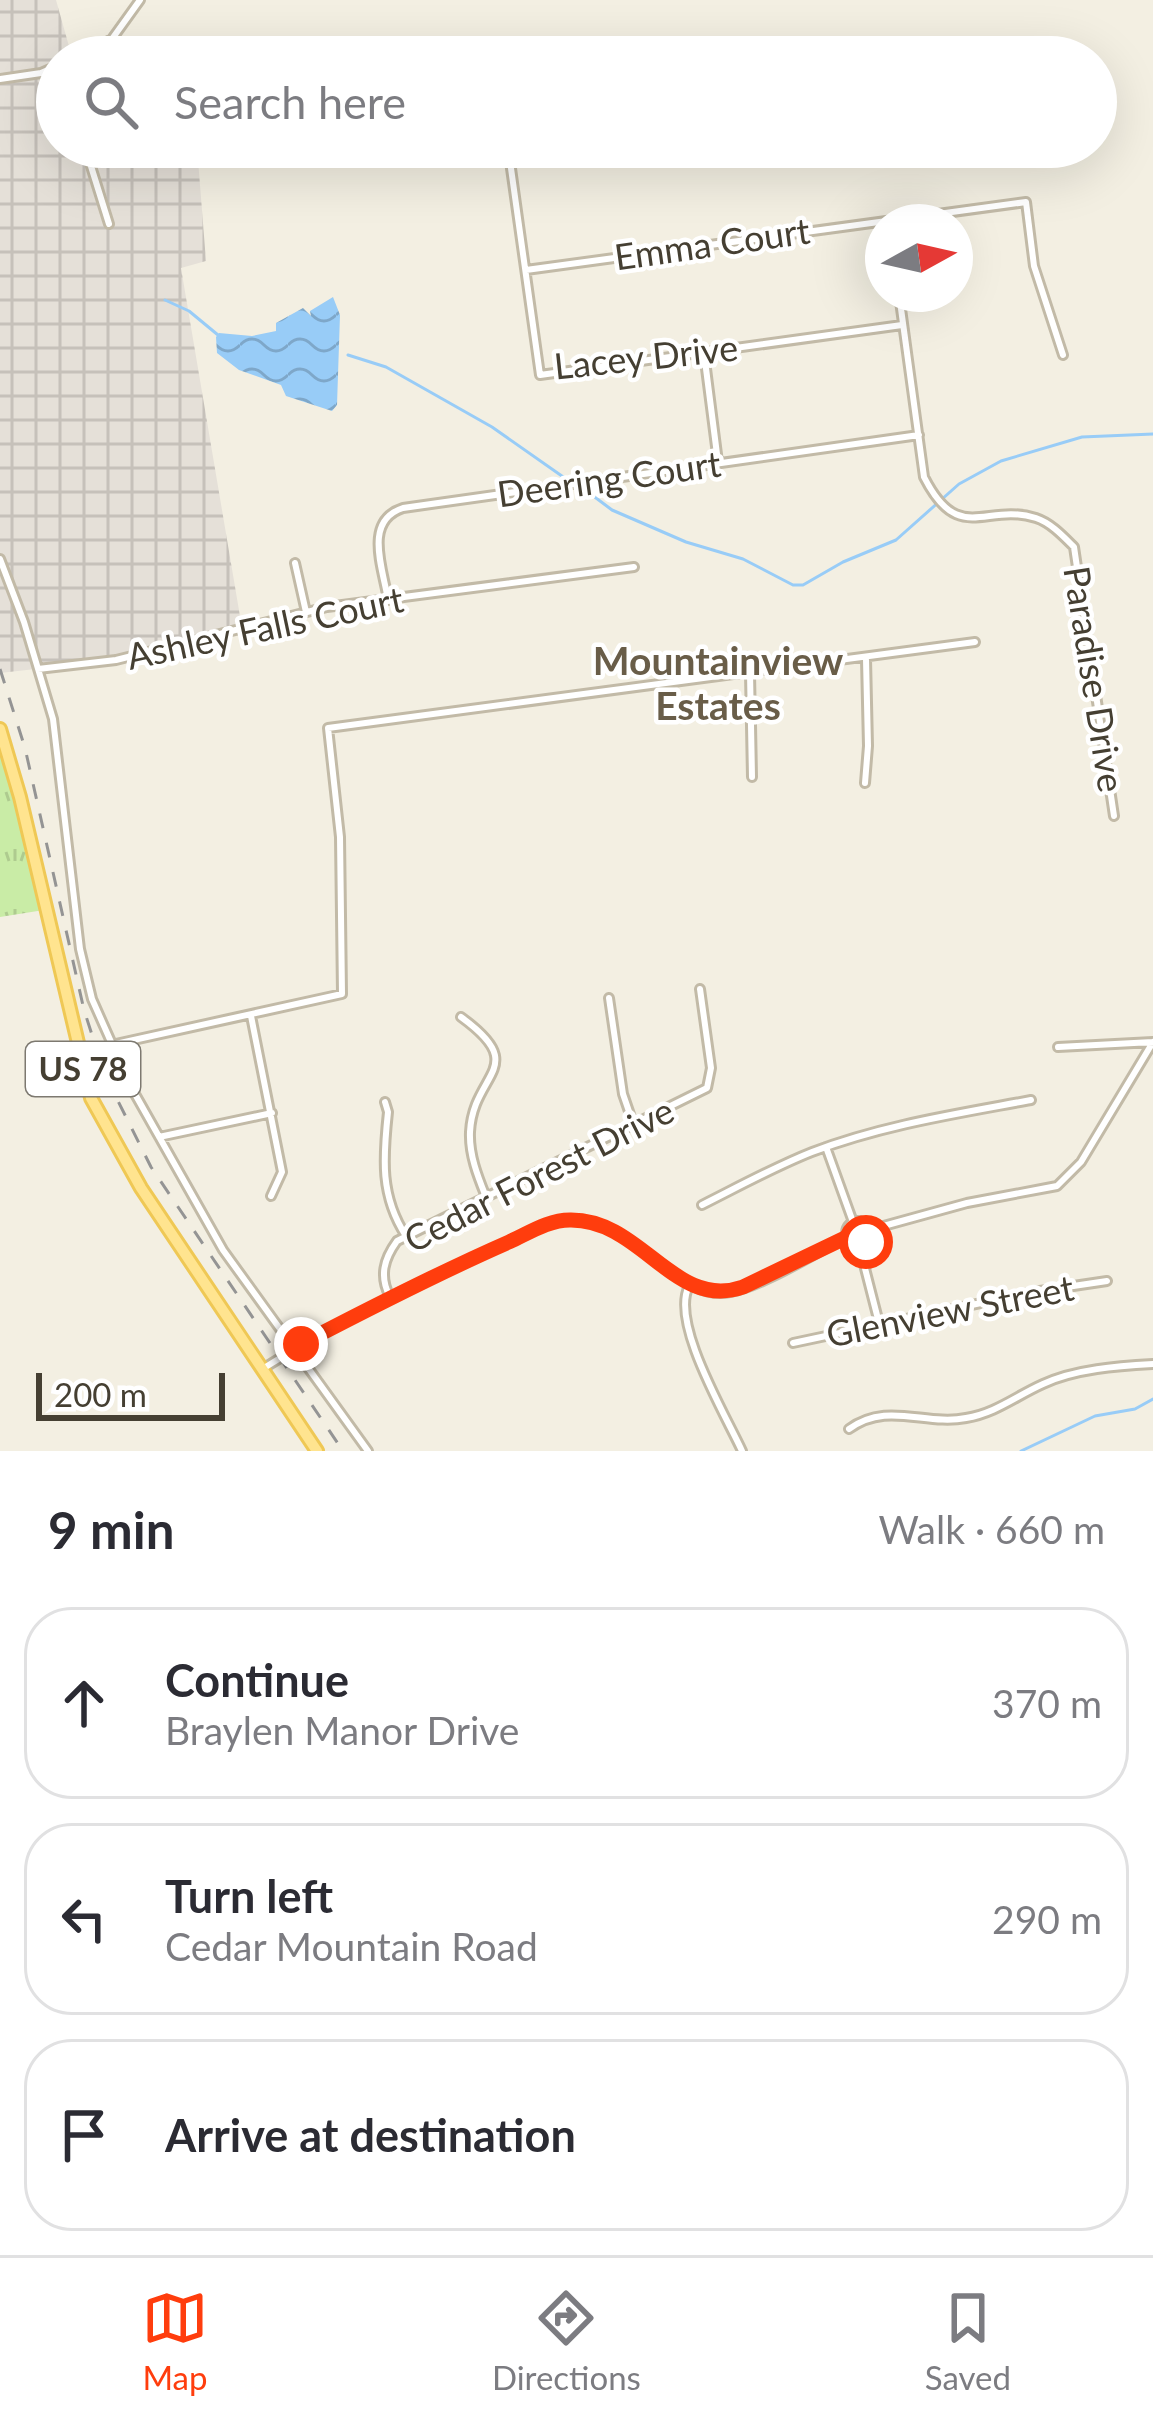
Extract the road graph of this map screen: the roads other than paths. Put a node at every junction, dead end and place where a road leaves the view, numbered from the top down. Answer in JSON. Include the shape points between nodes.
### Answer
{"nodes":[{"id":1,"x":140,"y":0,"type":"edge"},
{"id":2,"x":114,"y":36,"type":"edge"},
{"id":3,"x":36,"y":74,"type":"edge"},
{"id":4,"x":0,"y":79,"type":"edge"},
{"id":5,"x":92,"y":168,"type":"edge"},
{"id":6,"x":511,"y":168,"type":"edge"},
{"id":7,"x":973,"y":209,"type":"edge"},
{"id":8,"x":109,"y":224,"type":"dead end"},
{"id":9,"x":865,"y":224,"type":"edge"},
{"id":10,"x":526,"y":270,"type":"junction"},
{"id":11,"x":901,"y":312,"type":"edge"},
{"id":12,"x":903,"y":325,"type":"junction"},
{"id":13,"x":704,"y":352,"type":"junction"},
{"id":14,"x":1063,"y":355,"type":"dead end"},
{"id":15,"x":919,"y":435,"type":"junction"},
{"id":16,"x":718,"y":464,"type":"junction"},
{"id":17,"x":0,"y":559,"type":"edge"},
{"id":18,"x":295,"y":563,"type":"dead end"},
{"id":19,"x":634,"y":567,"type":"dead end"},
{"id":20,"x":388,"y":600,"type":"junction"},
{"id":21,"x":307,"y":613,"type":"junction"},
{"id":22,"x":975,"y":643,"type":"dead end"},
{"id":23,"x":866,"y":658,"type":"junction"},
{"id":24,"x":38,"y":668,"type":"junction"},
{"id":25,"x":751,"y":673,"type":"junction"},
{"id":26,"x":0,"y":729,"type":"edge"},
{"id":27,"x":752,"y":777,"type":"dead end"},
{"id":28,"x":865,"y":783,"type":"dead end"},
{"id":29,"x":1114,"y":816,"type":"dead end"},
{"id":30,"x":700,"y":989,"type":"dead end"},
{"id":31,"x":609,"y":998,"type":"dead end"},
{"id":32,"x":250,"y":1016,"type":"junction"},
{"id":33,"x":461,"y":1017,"type":"dead end"},
{"id":34,"x":1153,"y":1042,"type":"edge"},
{"id":35,"x":111,"y":1045,"type":"junction"},
{"id":36,"x":1058,"y":1047,"type":"dead end"},
{"id":37,"x":1030,"y":1100,"type":"dead end"},
{"id":38,"x":385,"y":1102,"type":"dead end"},
{"id":39,"x":272,"y":1113,"type":"junction"},
{"id":40,"x":634,"y":1126,"type":"junction"},
{"id":41,"x":159,"y":1137,"type":"junction"},
{"id":42,"x":826,"y":1147,"type":"junction"},
{"id":43,"x":271,"y":1196,"type":"dead end"},
{"id":44,"x":486,"y":1198,"type":"junction"},
{"id":45,"x":702,"y":1205,"type":"dead end"},
{"id":46,"x":854,"y":1222,"type":"junction"},
{"id":47,"x":869,"y":1230,"type":"junction"},
{"id":48,"x":406,"y":1236,"type":"junction"},
{"id":49,"x":847,"y":1237,"type":"junction"},
{"id":50,"x":860,"y":1245,"type":"junction"},
{"id":51,"x":1107,"y":1281,"type":"dead end"},
{"id":52,"x":689,"y":1286,"type":"junction"},
{"id":53,"x":390,"y":1297,"type":"junction"},
{"id":54,"x":880,"y":1323,"type":"junction"},
{"id":55,"x":794,"y":1343,"type":"dead end"},
{"id":56,"x":292,"y":1348,"type":"junction"},
{"id":57,"x":1153,"y":1364,"type":"edge"},
{"id":58,"x":264,"y":1368,"type":"junction"},
{"id":59,"x":849,"y":1429,"type":"dead end"},
{"id":60,"x":317,"y":1451,"type":"edge"},
{"id":61,"x":368,"y":1451,"type":"edge"},
{"id":62,"x":742,"y":1451,"type":"edge"}],
"edges":[{"from":1,"to":2,"type":"street"},
{"from":3,"to":4,"type":"street"},
{"from":5,"to":8,"type":"street"},
{"from":6,"to":10,"type":"street","name":"Lacey Drive"},
{"from":7,"to":14,"type":"street","name":"Emma Court","via":[[1026,202],[1034,266]]},
{"from":9,"to":10,"type":"street","name":"Emma Court"},
{"from":10,"to":13,"type":"street","name":"Lacey Drive","via":[[540,375]]},
{"from":11,"to":12,"type":"street","name":"Paradise Drive"},
{"from":12,"to":13,"type":"street","name":"Lacey Drive"},
{"from":12,"to":15,"type":"street","name":"Paradise Drive"},
{"from":13,"to":16,"type":"street"},
{"from":15,"to":16,"type":"street","name":"Deering Court"},
{"from":15,"to":29,"type":"street","name":"Paradise Drive","via":[[924,477],[943,508],[976,520],[1036,518],[1073,547]]},
{"from":16,"to":20,"type":"street","name":"Deering Court","via":[[392,512],[377,536]]},
{"from":17,"to":24,"type":"street"},
{"from":18,"to":21,"type":"street"},
{"from":19,"to":20,"type":"street","name":"Ashley Falls Court"},
{"from":20,"to":21,"type":"street","name":"Ashley Falls Court"},
{"from":21,"to":24,"type":"street","name":"Ashley Falls Court","via":[[116,659]]},
{"from":22,"to":23,"type":"street"},
{"from":23,"to":25,"type":"street"},
{"from":23,"to":28,"type":"street"},
{"from":24,"to":35,"type":"street","via":[[52,719],[80,949]]},
{"from":25,"to":27,"type":"street"},
{"from":25,"to":32,"type":"street","via":[[328,728],[340,837],[342,994]]},
{"from":26,"to":58,"type":"main road","number":"US 78","via":[[91,1099],[141,1188]]},
{"from":30,"to":40,"type":"street","name":"Cedar Forest Drive","via":[[707,1088]]},
{"from":31,"to":40,"type":"street"},
{"from":32,"to":35,"type":"street"},
{"from":32,"to":39,"type":"street"},
{"from":33,"to":44,"type":"street","via":[[484,1034],[497,1060],[470,1133]]},
{"from":34,"to":36,"type":"street"},
{"from":34,"to":47,"type":"street","via":[[1081,1162],[1057,1186]]},
{"from":35,"to":41,"type":"street"},
{"from":37,"to":42,"type":"street","via":[[940,1114]]},
{"from":38,"to":48,"type":"street","via":[[384,1184]]},
{"from":39,"to":41,"type":"street"},
{"from":39,"to":43,"type":"street","via":[[282,1172]]},
{"from":40,"to":44,"type":"street","name":"Cedar Forest Drive"},
{"from":41,"to":56,"type":"street","via":[[223,1250]]},
{"from":42,"to":45,"type":"street"},
{"from":42,"to":46,"type":"street"},
{"from":44,"to":48,"type":"street","name":"Cedar Forest Drive"},
{"from":46,"to":47,"type":"street"},
{"from":46,"to":49,"type":"street"},
{"from":47,"to":50,"type":"street"},
{"from":48,"to":53,"type":"street","name":"Cedar Forest Drive","via":[[386,1256]]},
{"from":49,"to":50,"type":"street"},
{"from":49,"to":52,"type":"street","via":[[728,1293]]},
{"from":50,"to":54,"type":"street"},
{"from":51,"to":54,"type":"street","name":"Glenview Street"},
{"from":52,"to":53,"type":"street","via":[[625,1234],[596,1223],[550,1222]]},
{"from":52,"to":62,"type":"street","via":[[688,1331]]},
{"from":53,"to":56,"type":"street"},
{"from":54,"to":55,"type":"street","name":"Glenview Street"},
{"from":56,"to":58,"type":"street"},
{"from":56,"to":61,"type":"street"},
{"from":57,"to":59,"type":"street","via":[[1066,1375],[960,1420],[899,1413],[863,1418]]},
{"from":58,"to":60,"type":"main road","number":"US 78"}]}
